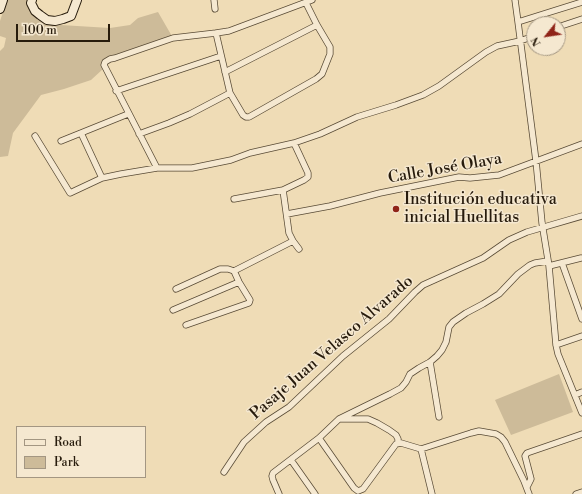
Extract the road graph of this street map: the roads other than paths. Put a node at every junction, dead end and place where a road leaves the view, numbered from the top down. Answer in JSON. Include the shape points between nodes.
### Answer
{"nodes":[{"id":1,"x":3,"y":0,"type":"edge"},
{"id":2,"x":32,"y":0,"type":"edge"},
{"id":3,"x":77,"y":0,"type":"edge"},
{"id":4,"x":214,"y":0,"type":"edge"},
{"id":5,"x":312,"y":0,"type":"edge"},
{"id":6,"x":515,"y":0,"type":"edge"},
{"id":7,"x":582,"y":2,"type":"edge"},
{"id":8,"x":306,"y":3,"type":"junction"},
{"id":9,"x":0,"y":9,"type":"edge"},
{"id":10,"x":215,"y":10,"type":"dead end"},
{"id":11,"x":582,"y":18,"type":"edge"},
{"id":12,"x":518,"y":22,"type":"junction"},
{"id":13,"x":566,"y":24,"type":"edge"},
{"id":14,"x":317,"y":25,"type":"junction"},
{"id":15,"x":216,"y":33,"type":"junction"},
{"id":16,"x":526,"y":39,"type":"edge"},
{"id":17,"x":520,"y":41,"type":"junction"},
{"id":18,"x":221,"y":56,"type":"junction"},
{"id":19,"x":225,"y":72,"type":"junction"},
{"id":20,"x":116,"y":90,"type":"junction"},
{"id":21,"x":230,"y":94,"type":"junction"},
{"id":22,"x":128,"y":114,"type":"junction"},
{"id":23,"x":81,"y":133,"type":"junction"},
{"id":24,"x":139,"y":134,"type":"junction"},
{"id":25,"x":35,"y":136,"type":"dead end"},
{"id":26,"x":61,"y":141,"type":"dead end"},
{"id":27,"x":294,"y":143,"type":"junction"},
{"id":28,"x":582,"y":144,"type":"edge"},
{"id":29,"x":536,"y":161,"type":"junction"},
{"id":30,"x":157,"y":168,"type":"junction"},
{"id":31,"x":102,"y":178,"type":"junction"},
{"id":32,"x":283,"y":190,"type":"junction"},
{"id":33,"x":234,"y":199,"type":"dead end"},
{"id":34,"x":287,"y":214,"type":"junction"},
{"id":35,"x":582,"y":216,"type":"edge"},
{"id":36,"x":543,"y":228,"type":"junction"},
{"id":37,"x":293,"y":241,"type":"junction"},
{"id":38,"x":299,"y":249,"type":"dead end"},
{"id":39,"x":581,"y":258,"type":"dead end"},
{"id":40,"x":549,"y":263,"type":"junction"},
{"id":41,"x":562,"y":263,"type":"junction"},
{"id":42,"x":234,"y":271,"type":"junction"},
{"id":43,"x":239,"y":282,"type":"junction"},
{"id":44,"x":176,"y":289,"type":"dead end"},
{"id":45,"x":173,"y":310,"type":"dead end"},
{"id":46,"x":582,"y":319,"type":"edge"},
{"id":47,"x":186,"y":325,"type":"dead end"},
{"id":48,"x":582,"y":336,"type":"edge"},
{"id":49,"x":556,"y":345,"type":"junction"},
{"id":50,"x":430,"y":362,"type":"junction"},
{"id":51,"x":582,"y":392,"type":"edge"},
{"id":52,"x":575,"y":395,"type":"junction"},
{"id":53,"x":582,"y":413,"type":"edge"},
{"id":54,"x":439,"y":417,"type":"dead end"},
{"id":55,"x":339,"y":419,"type":"junction"},
{"id":56,"x":582,"y":434,"type":"edge"},
{"id":57,"x":319,"y":438,"type":"junction"},
{"id":58,"x":398,"y":443,"type":"junction"},
{"id":59,"x":421,"y":449,"type":"junction"},
{"id":60,"x":291,"y":460,"type":"junction"},
{"id":61,"x":224,"y":472,"type":"dead end"},
{"id":62,"x":527,"y":487,"type":"junction"},
{"id":63,"x":582,"y":492,"type":"edge"},
{"id":64,"x":279,"y":494,"type":"edge"},
{"id":65,"x":315,"y":494,"type":"edge"},
{"id":66,"x":432,"y":494,"type":"edge"},
{"id":67,"x":529,"y":494,"type":"edge"},
{"id":68,"x":576,"y":494,"type":"edge"}],
"edges":[{"from":1,"to":9,"type":"main road"},
{"from":2,"to":3,"type":"main road","via":[[31,3],[40,15],[47,20],[55,21],[70,16]]},
{"from":4,"to":10,"type":"street"},
{"from":5,"to":8,"type":"street"},
{"from":6,"to":12,"type":"street"},
{"from":7,"to":12,"type":"street"},
{"from":8,"to":14,"type":"street"},
{"from":8,"to":15,"type":"street","via":[[229,31]]},
{"from":11,"to":13,"type":"street"},
{"from":12,"to":17,"type":"street"},
{"from":14,"to":19,"type":"street"},
{"from":14,"to":21,"type":"street","via":[[330,47],[330,54],[322,74],[316,79],[249,117],[243,115]]},
{"from":15,"to":18,"type":"street"},
{"from":15,"to":20,"type":"street","via":[[173,38],[110,59],[104,65]]},
{"from":16,"to":17,"type":"street"},
{"from":17,"to":27,"type":"street","via":[[497,46],[486,52],[423,94]]},
{"from":17,"to":29,"type":"street"},
{"from":18,"to":19,"type":"street"},
{"from":18,"to":20,"type":"street"},
{"from":19,"to":21,"type":"street"},
{"from":20,"to":22,"type":"street"},
{"from":21,"to":24,"type":"street","via":[[169,124]]},
{"from":22,"to":23,"type":"street"},
{"from":22,"to":24,"type":"street"},
{"from":23,"to":26,"type":"street"},
{"from":23,"to":31,"type":"street"},
{"from":24,"to":30,"type":"street"},
{"from":25,"to":31,"type":"street","via":[[70,193]]},
{"from":27,"to":30,"type":"street","via":[[192,168]]},
{"from":27,"to":32,"type":"street","via":[[308,177]]},
{"from":28,"to":29,"type":"street","name":"Calle José Olaya"},
{"from":29,"to":34,"type":"street","name":"Calle José Olaya","via":[[499,175],[459,177]]},
{"from":29,"to":36,"type":"street"},
{"from":30,"to":31,"type":"street"},
{"from":32,"to":33,"type":"street"},
{"from":32,"to":34,"type":"street"},
{"from":34,"to":37,"type":"street"},
{"from":35,"to":36,"type":"street","name":"Pasaje Juan Velasco Alvarado"},
{"from":36,"to":40,"type":"street"},
{"from":36,"to":61,"type":"street","name":"Pasaje Juan Velasco Alvarado","via":[[509,240],[483,258],[423,285],[389,319],[343,356],[289,407],[266,422],[244,442]]},
{"from":37,"to":38,"type":"street"},
{"from":37,"to":42,"type":"street"},
{"from":39,"to":41,"type":"street"},
{"from":40,"to":41,"type":"street"},
{"from":40,"to":49,"type":"street"},
{"from":40,"to":50,"type":"street","via":[[530,265],[499,294],[453,322],[442,350]]},
{"from":41,"to":46,"type":"street"},
{"from":42,"to":43,"type":"street"},
{"from":42,"to":44,"type":"street","via":[[220,269]]},
{"from":43,"to":45,"type":"street"},
{"from":43,"to":47,"type":"street","via":[[250,300],[249,303]]},
{"from":48,"to":49,"type":"street"},
{"from":49,"to":52,"type":"street"},
{"from":50,"to":54,"type":"street"},
{"from":50,"to":55,"type":"street","via":[[410,374],[404,385],[395,392]]},
{"from":51,"to":52,"type":"street"},
{"from":52,"to":53,"type":"street"},
{"from":55,"to":57,"type":"street"},
{"from":55,"to":58,"type":"street","via":[[368,419],[396,435]]},
{"from":56,"to":62,"type":"street","via":[[527,453],[525,456],[531,479]]},
{"from":57,"to":58,"type":"street","via":[[358,491],[363,489]]},
{"from":57,"to":60,"type":"street"},
{"from":58,"to":59,"type":"street"},
{"from":59,"to":62,"type":"street","via":[[478,431],[496,434],[505,442]]},
{"from":59,"to":66,"type":"street"},
{"from":60,"to":64,"type":"street","via":[[273,473]]},
{"from":60,"to":65,"type":"street"},
{"from":62,"to":67,"type":"street"},
{"from":63,"to":68,"type":"street"}]}
